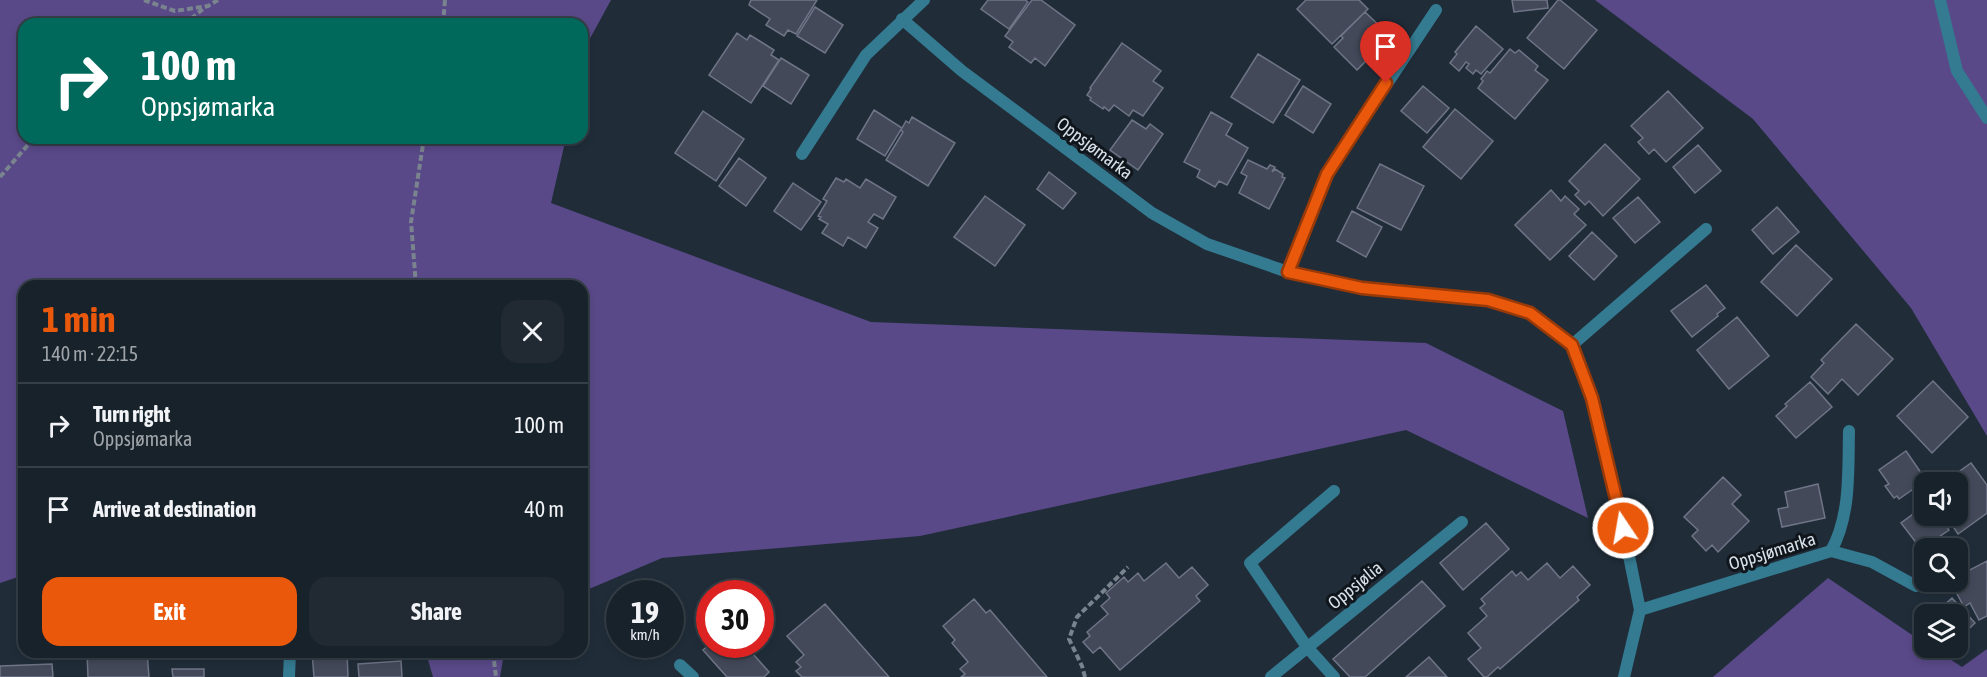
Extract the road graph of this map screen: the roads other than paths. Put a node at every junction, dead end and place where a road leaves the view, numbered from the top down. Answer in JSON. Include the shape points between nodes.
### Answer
{"nodes":[{"id":1,"x":924,"y":0,"type":"edge"},
{"id":2,"x":1940,"y":0,"type":"edge"},
{"id":3,"x":1436,"y":10,"type":"dead end"},
{"id":4,"x":902,"y":19,"type":"junction"},
{"id":5,"x":1987,"y":118,"type":"edge"},
{"id":6,"x":802,"y":154,"type":"dead end"},
{"id":7,"x":1706,"y":229,"type":"dead end"},
{"id":8,"x":1288,"y":272,"type":"junction"},
{"id":9,"x":1572,"y":345,"type":"junction"},
{"id":10,"x":1849,"y":431,"type":"dead end"},
{"id":11,"x":1334,"y":491,"type":"dead end"},
{"id":12,"x":1462,"y":522,"type":"dead end"},
{"id":13,"x":1832,"y":551,"type":"junction"},
{"id":14,"x":1914,"y":585,"type":"edge"},
{"id":15,"x":1640,"y":610,"type":"junction"},
{"id":16,"x":1308,"y":647,"type":"junction"},
{"id":17,"x":290,"y":658,"type":"edge"},
{"id":18,"x":680,"y":665,"type":"dead end"},
{"id":19,"x":290,"y":677,"type":"edge"},
{"id":20,"x":693,"y":677,"type":"edge"},
{"id":21,"x":1271,"y":677,"type":"edge"},
{"id":22,"x":1334,"y":677,"type":"edge"},
{"id":23,"x":1624,"y":677,"type":"edge"}],
"edges":[{"from":1,"to":4,"type":"street"},
{"from":2,"to":5,"type":"street","via":[[1957,71]]},
{"from":3,"to":8,"type":"street","via":[[1327,174]]},
{"from":4,"to":6,"type":"street","via":[[866,55]]},
{"from":4,"to":8,"type":"street","name":"Oppsjømarka","via":[[962,71],[1152,213],[1207,244]]},
{"from":7,"to":9,"type":"street"},
{"from":8,"to":9,"type":"street","name":"Oppsjømarka","via":[[1362,288],[1488,300],[1530,313]]},
{"from":9,"to":15,"type":"street","via":[[1592,398]]},
{"from":10,"to":13,"type":"street","name":"Oppsjømarka","via":[[1846,502]]},
{"from":11,"to":16,"type":"street","via":[[1250,563]]},
{"from":12,"to":16,"type":"street","name":"Oppsjølia"},
{"from":13,"to":14,"type":"street","via":[[1872,562]]},
{"from":13,"to":15,"type":"street","name":"Oppsjømarka"},
{"from":15,"to":23,"type":"street"},
{"from":16,"to":21,"type":"street","name":"Oppsjølia"},
{"from":16,"to":22,"type":"street"},
{"from":17,"to":19,"type":"street"},
{"from":18,"to":20,"type":"street"}]}
